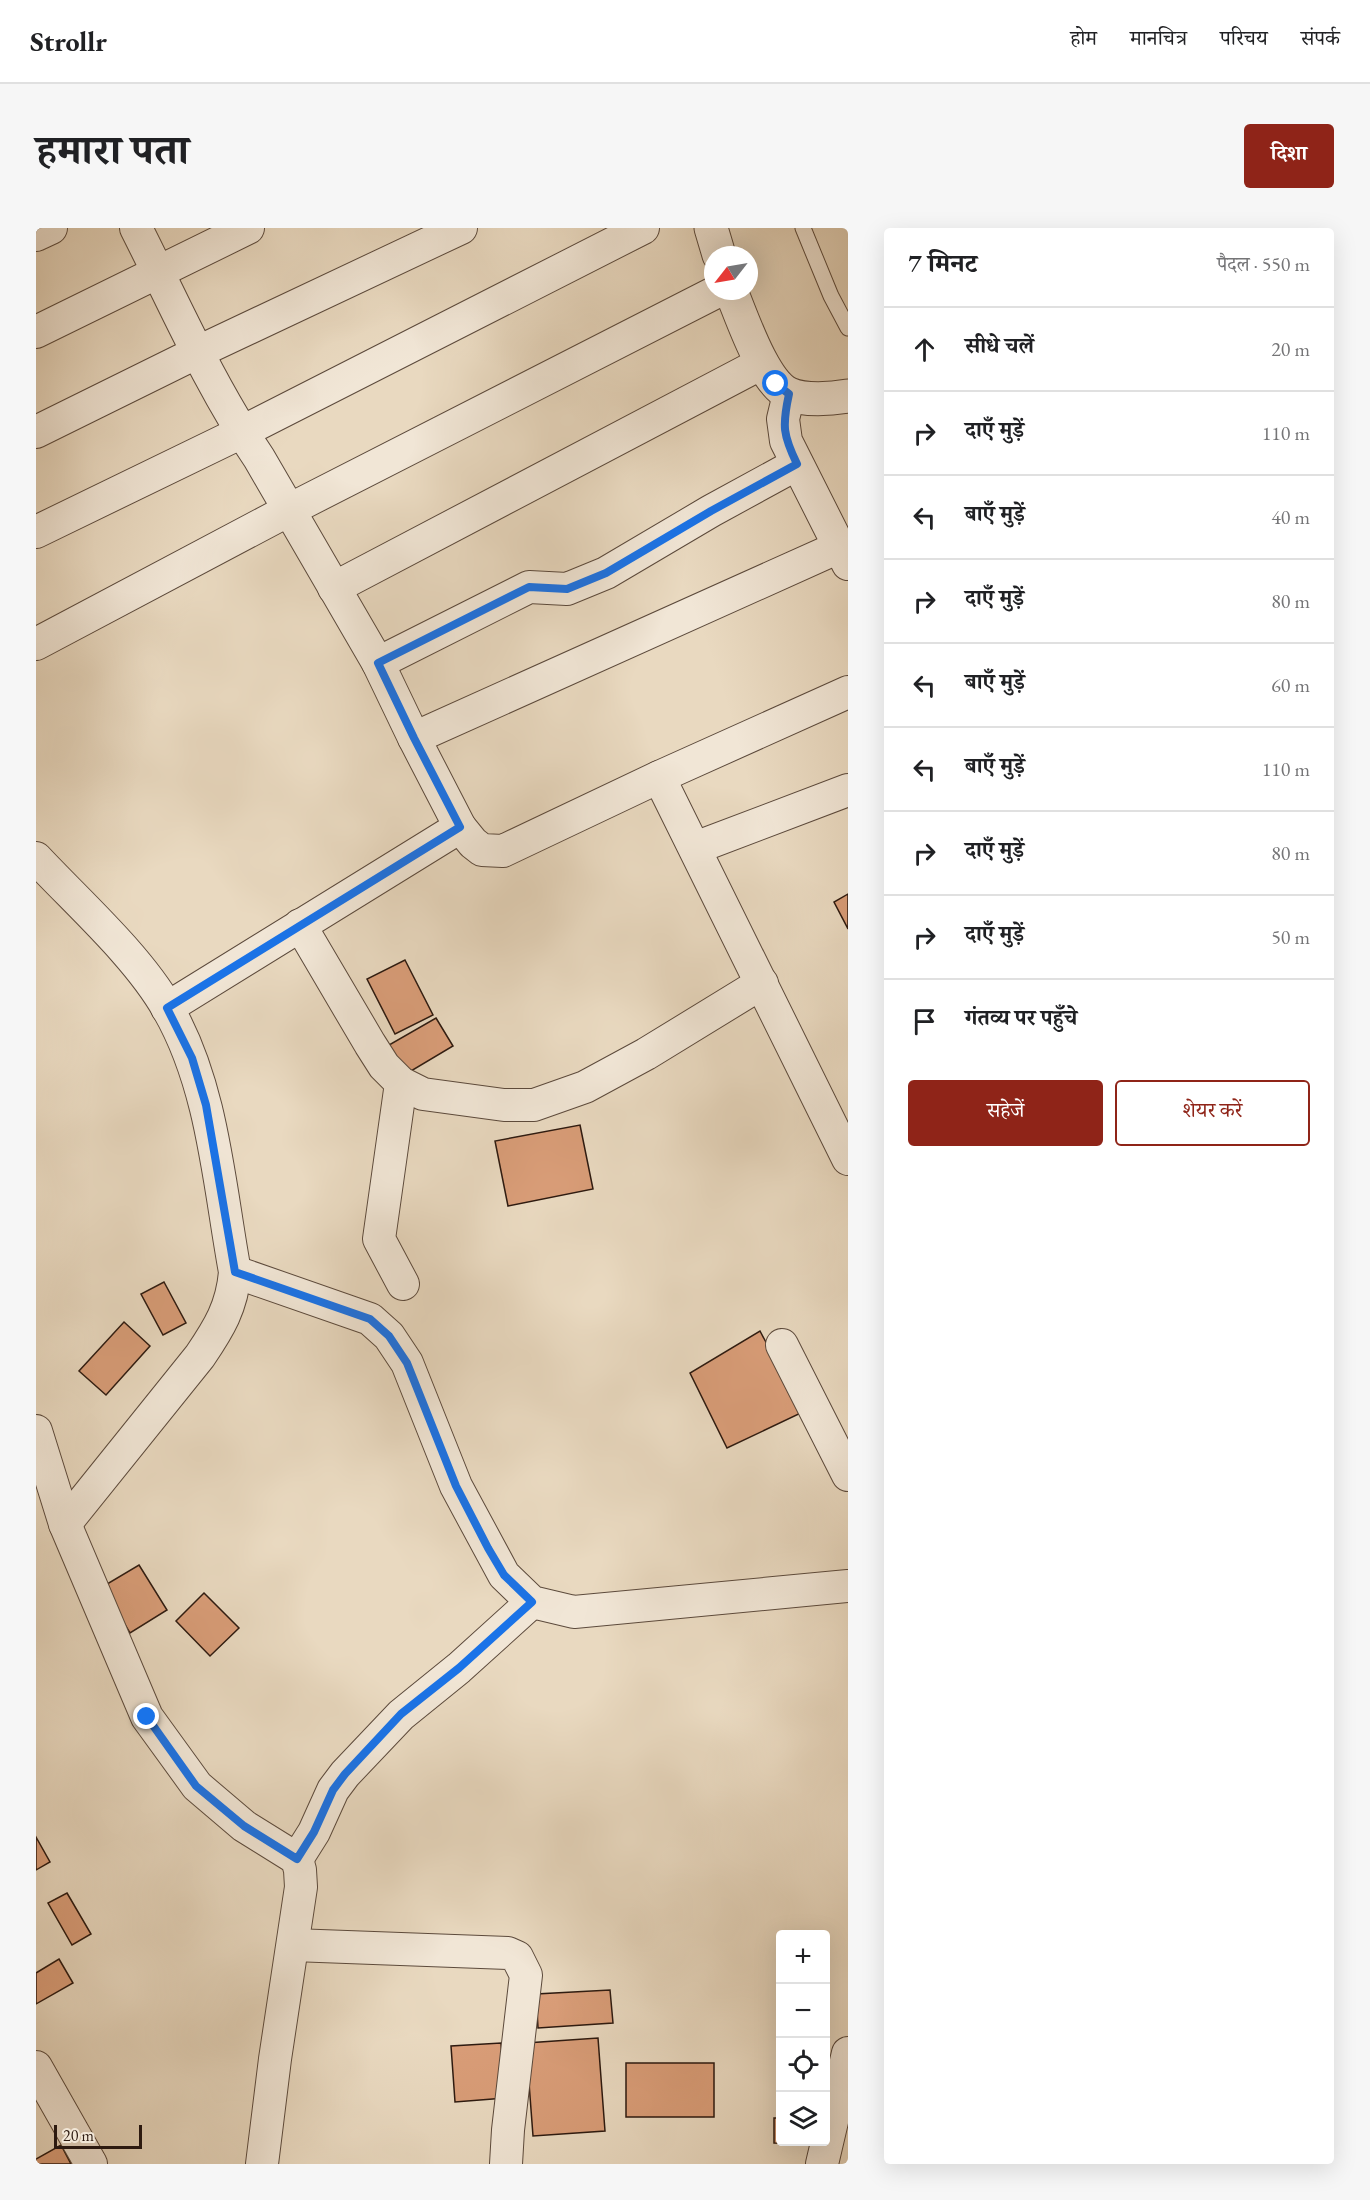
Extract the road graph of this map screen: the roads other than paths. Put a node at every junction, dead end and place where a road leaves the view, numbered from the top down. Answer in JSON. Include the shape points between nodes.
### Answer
{"nodes":[{"id":1,"x":51,"y":228,"type":"edge"},
{"id":2,"x":136,"y":228,"type":"edge"},
{"id":3,"x":248,"y":228,"type":"edge"},
{"id":4,"x":461,"y":228,"type":"edge"},
{"id":5,"x":643,"y":228,"type":"edge"},
{"id":6,"x":711,"y":228,"type":"edge"},
{"id":7,"x":803,"y":228,"type":"edge"},
{"id":8,"x":36,"y":235,"type":"edge"},
{"id":9,"x":716,"y":246,"type":"edge"},
{"id":10,"x":158,"y":271,"type":"junction"},
{"id":11,"x":704,"y":298,"type":"edge"},
{"id":12,"x":735,"y":300,"type":"edge"},
{"id":13,"x":848,"y":328,"type":"edge"},
{"id":14,"x":36,"y":332,"type":"edge"},
{"id":15,"x":198,"y":352,"type":"junction"},
{"id":16,"x":762,"y":363,"type":"junction"},
{"id":17,"x":789,"y":394,"type":"junction"},
{"id":18,"x":848,"y":396,"type":"edge"},
{"id":19,"x":36,"y":432,"type":"edge"},
{"id":20,"x":242,"y":432,"type":"junction"},
{"id":21,"x":797,"y":464,"type":"junction"},
{"id":22,"x":289,"y":510,"type":"junction"},
{"id":23,"x":36,"y":532,"type":"edge"},
{"id":24,"x":843,"y":556,"type":"edge"},
{"id":25,"x":334,"y":588,"type":"junction"},
{"id":26,"x":36,"y":644,"type":"edge"},
{"id":27,"x":378,"y":663,"type":"junction"},
{"id":28,"x":848,"y":692,"type":"edge"},
{"id":29,"x":414,"y":738,"type":"junction"},
{"id":30,"x":658,"y":777,"type":"junction"},
{"id":31,"x":848,"y":790,"type":"edge"},
{"id":32,"x":460,"y":827,"type":"junction"},
{"id":33,"x":695,"y":848,"type":"junction"},
{"id":34,"x":36,"y":858,"type":"edge"},
{"id":35,"x":300,"y":925,"type":"junction"},
{"id":36,"x":762,"y":983,"type":"junction"},
{"id":37,"x":167,"y":1008,"type":"junction"},
{"id":38,"x":401,"y":1083,"type":"junction"},
{"id":39,"x":848,"y":1159,"type":"edge"},
{"id":40,"x":235,"y":1272,"type":"junction"},
{"id":41,"x":403,"y":1284,"type":"dead end"},
{"id":42,"x":782,"y":1345,"type":"dead end"},
{"id":43,"x":38,"y":1445,"type":"edge"},
{"id":44,"x":848,"y":1474,"type":"edge"},
{"id":45,"x":65,"y":1524,"type":"junction"},
{"id":46,"x":848,"y":1586,"type":"edge"},
{"id":47,"x":532,"y":1602,"type":"junction"},
{"id":48,"x":297,"y":1859,"type":"junction"},
{"id":49,"x":293,"y":1945,"type":"junction"},
{"id":50,"x":848,"y":2053,"type":"edge"},
{"id":51,"x":36,"y":2067,"type":"edge"},
{"id":52,"x":91,"y":2164,"type":"edge"},
{"id":53,"x":262,"y":2164,"type":"edge"},
{"id":54,"x":506,"y":2164,"type":"edge"},
{"id":55,"x":822,"y":2164,"type":"edge"}],
"edges":[{"from":1,"to":8,"type":"street"},
{"from":2,"to":10,"type":"street"},
{"from":3,"to":10,"type":"street"},
{"from":4,"to":15,"type":"street"},
{"from":5,"to":20,"type":"street"},
{"from":6,"to":9,"type":"street"},
{"from":7,"to":13,"type":"lane"},
{"from":10,"to":14,"type":"street"},
{"from":10,"to":15,"type":"street"},
{"from":11,"to":22,"type":"street"},
{"from":12,"to":16,"type":"street"},
{"from":15,"to":19,"type":"street"},
{"from":15,"to":20,"type":"street"},
{"from":16,"to":17,"type":"street","via":[[776,384]]},
{"from":16,"to":25,"type":"street"},
{"from":17,"to":18,"type":"street","via":[[826,400]]},
{"from":17,"to":21,"type":"street","via":[[783,419],[786,441]]},
{"from":20,"to":22,"type":"street"},
{"from":20,"to":23,"type":"street"},
{"from":21,"to":24,"type":"street"},
{"from":21,"to":27,"type":"street","via":[[606,573],[567,589],[529,587]]},
{"from":22,"to":25,"type":"street"},
{"from":22,"to":26,"type":"street"},
{"from":24,"to":29,"type":"street"},
{"from":25,"to":27,"type":"street"},
{"from":27,"to":29,"type":"street"},
{"from":28,"to":30,"type":"street"},
{"from":29,"to":32,"type":"street"},
{"from":30,"to":32,"type":"street","via":[[503,851],[482,850]]},
{"from":30,"to":33,"type":"street"},
{"from":31,"to":33,"type":"street"},
{"from":32,"to":35,"type":"street"},
{"from":33,"to":36,"type":"street"},
{"from":34,"to":37,"type":"street","via":[[133,961]]},
{"from":35,"to":37,"type":"street"},
{"from":35,"to":38,"type":"street","via":[[384,1066]]},
{"from":36,"to":38,"type":"street","via":[[585,1087],[534,1105],[423,1094]]},
{"from":36,"to":39,"type":"street"},
{"from":37,"to":40,"type":"street","via":[[192,1058],[206,1105]]},
{"from":38,"to":41,"type":"street","via":[[379,1239]]},
{"from":40,"to":45,"type":"street","via":[[233,1295],[206,1348]]},
{"from":40,"to":47,"type":"street","via":[[370,1319],[389,1336],[407,1363],[456,1486],[488,1548],[504,1575]]},
{"from":42,"to":44,"type":"street"},
{"from":43,"to":45,"type":"street"},
{"from":45,"to":48,"type":"street","via":[[147,1717],[196,1786],[244,1826]]},
{"from":46,"to":47,"type":"street","via":[[574,1612]]},
{"from":47,"to":48,"type":"street","via":[[401,1714],[345,1774]]},
{"from":48,"to":49,"type":"street","via":[[301,1887]]},
{"from":49,"to":53,"type":"street"},
{"from":49,"to":54,"type":"street","via":[[508,1953],[517,1957],[526,1975]]},
{"from":50,"to":55,"type":"street"},
{"from":51,"to":52,"type":"street"}]}
